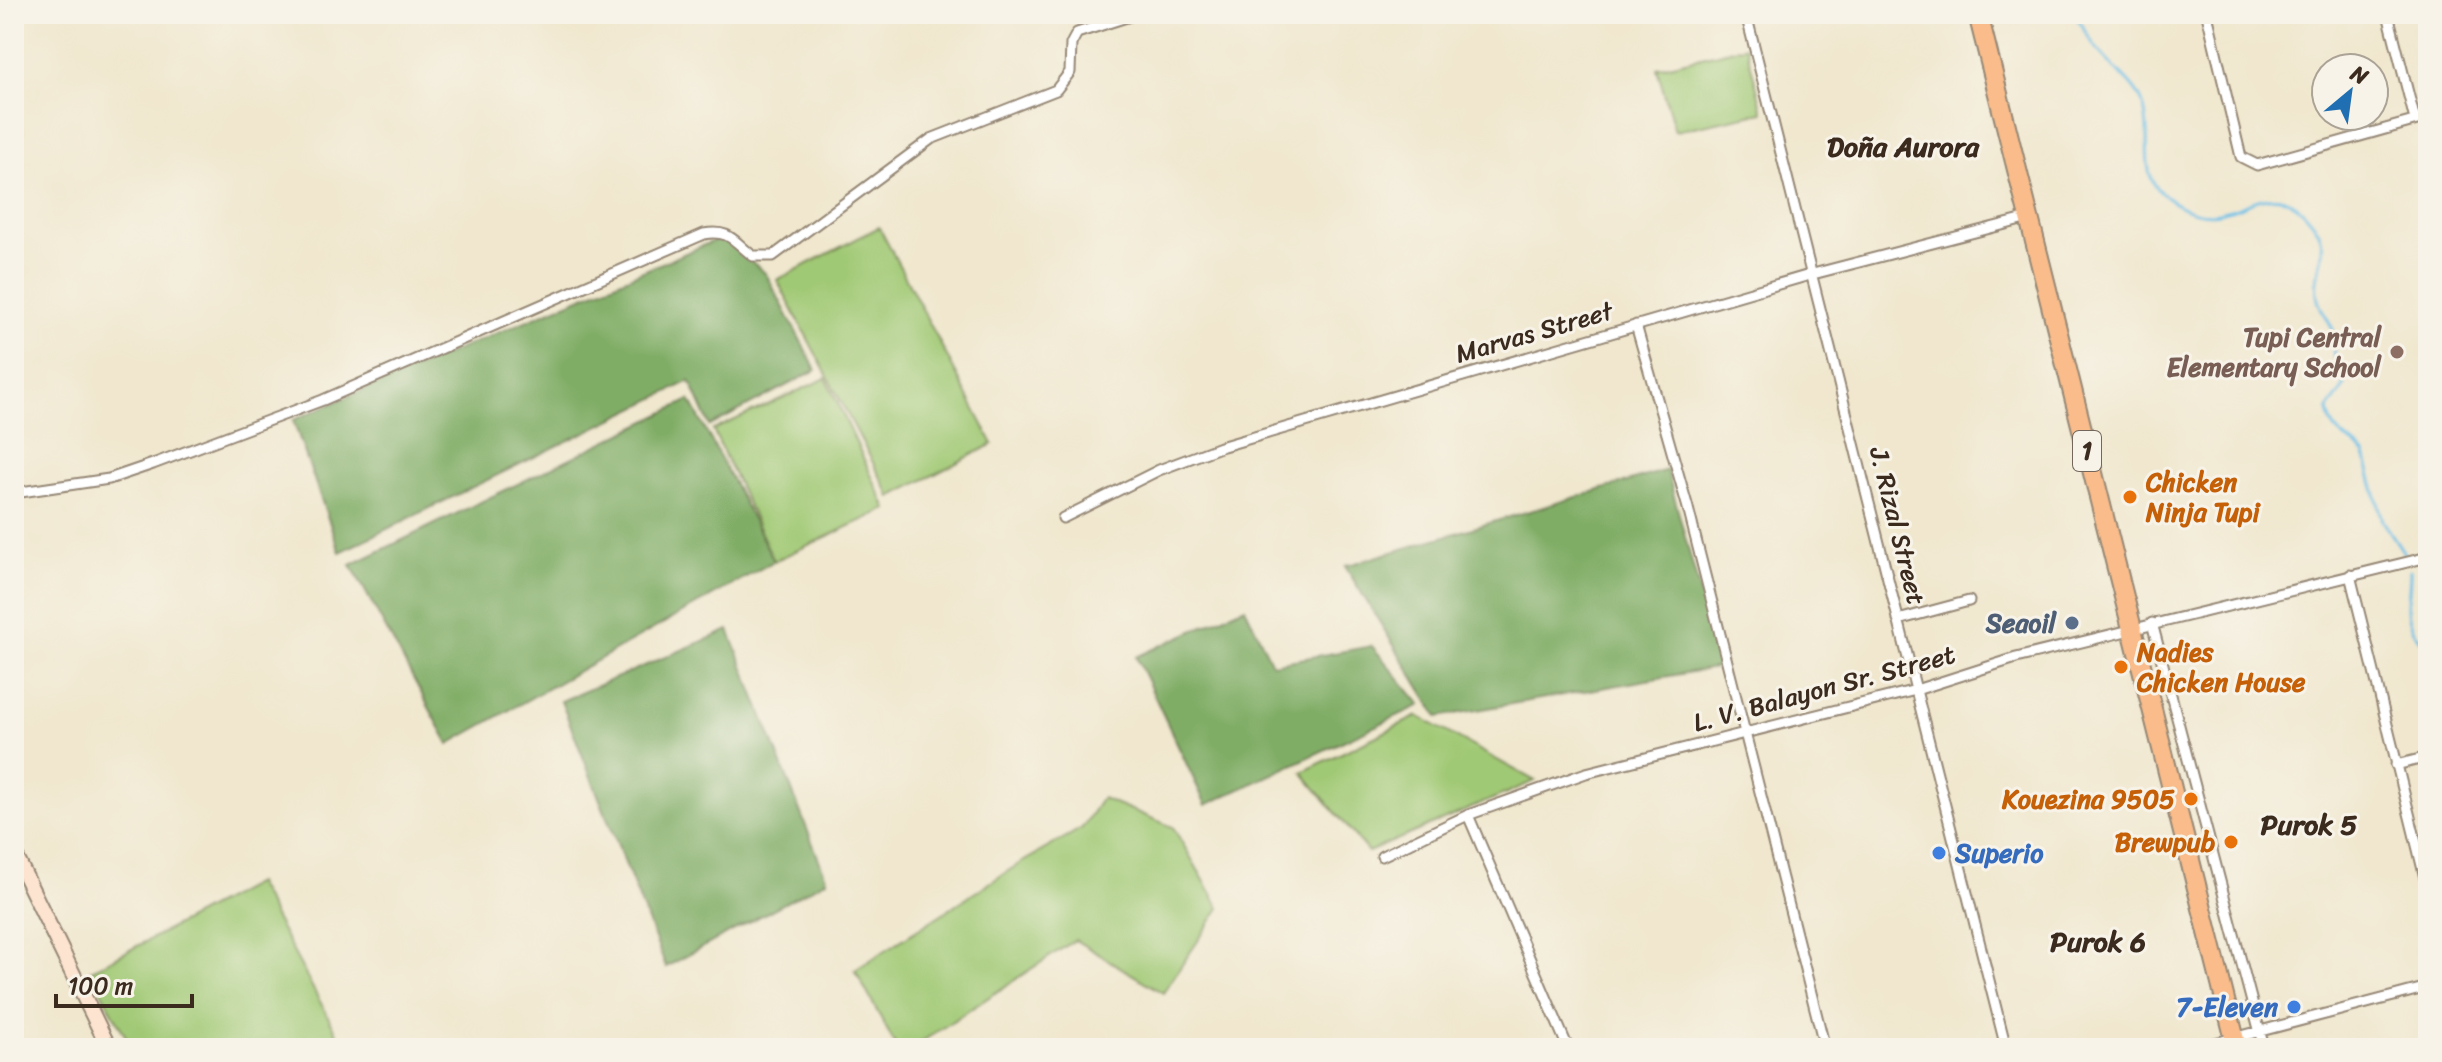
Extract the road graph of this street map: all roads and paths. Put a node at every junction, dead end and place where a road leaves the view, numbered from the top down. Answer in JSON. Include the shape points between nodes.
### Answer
{"nodes":[{"id":1,"x":1136,"y":14,"type":"edge"},
{"id":2,"x":1746,"y":14,"type":"edge"},
{"id":3,"x":2207,"y":14,"type":"edge"},
{"id":4,"x":2388,"y":14,"type":"edge"},
{"id":5,"x":1983,"y":15,"type":"edge"},
{"id":6,"x":2428,"y":117,"type":"edge"},
{"id":7,"x":2415,"y":120,"type":"junction"},
{"id":8,"x":2029,"y":218,"type":"junction"},
{"id":9,"x":1813,"y":274,"type":"junction"},
{"id":10,"x":1636,"y":325,"type":"junction"},
{"id":11,"x":14,"y":493,"type":"edge"},
{"id":12,"x":1063,"y":518,"type":"dead end"},
{"id":13,"x":2428,"y":557,"type":"edge"},
{"id":14,"x":2350,"y":575,"type":"junction"},
{"id":15,"x":1969,"y":601,"type":"dead end"},
{"id":16,"x":1898,"y":620,"type":"junction"},
{"id":17,"x":2152,"y":623,"type":"junction"},
{"id":18,"x":2132,"y":629,"type":"junction"},
{"id":19,"x":1916,"y":690,"type":"junction"},
{"id":20,"x":1744,"y":733,"type":"junction"},
{"id":21,"x":2428,"y":757,"type":"edge"},
{"id":22,"x":2396,"y":765,"type":"junction"},
{"id":23,"x":1468,"y":815,"type":"junction"},
{"id":24,"x":14,"y":853,"type":"edge"},
{"id":25,"x":1382,"y":856,"type":"dead end"},
{"id":26,"x":2428,"y":890,"type":"edge"},
{"id":27,"x":2428,"y":987,"type":"edge"},
{"id":28,"x":2260,"y":1032,"type":"junction"},
{"id":29,"x":2235,"y":1043,"type":"edge"},
{"id":30,"x":109,"y":1048,"type":"edge"},
{"id":31,"x":1568,"y":1048,"type":"edge"},
{"id":32,"x":1825,"y":1048,"type":"edge"},
{"id":33,"x":2006,"y":1048,"type":"edge"},
{"id":34,"x":2196,"y":1048,"type":"edge"},
{"id":35,"x":2264,"y":1048,"type":"edge"}],
"edges":[{"from":1,"to":11,"type":"street","via":[[1077,33],[1070,72],[1056,90],[931,139],[773,256],[753,256],[723,232],[704,234],[323,400],[153,464],[109,479]]},
{"from":2,"to":9,"type":"street","name":"J. Rizal Street"},
{"from":3,"to":7,"type":"street","via":[[2246,162],[2257,165]]},
{"from":4,"to":7,"type":"street"},
{"from":5,"to":8,"type":"highway","number":"1"},
{"from":6,"to":7,"type":"street"},
{"from":8,"to":9,"type":"street","name":"Marvas Street"},
{"from":8,"to":18,"type":"highway","number":"1"},
{"from":9,"to":10,"type":"street","name":"Marvas Street"},
{"from":9,"to":16,"type":"street","name":"J. Rizal Street"},
{"from":10,"to":12,"type":"street","name":"Marvas Street","via":[[1189,457]]},
{"from":10,"to":20,"type":"street"},
{"from":13,"to":14,"type":"street","name":"L. V. Balayon Sr. Street"},
{"from":14,"to":17,"type":"street","name":"L. V. Balayon Sr. Street"},
{"from":14,"to":22,"type":"street"},
{"from":15,"to":16,"type":"street"},
{"from":16,"to":19,"type":"street","name":"J. Rizal Street"},
{"from":17,"to":18,"type":"street","name":"L. V. Balayon Sr. Street"},
{"from":17,"to":28,"type":"street"},
{"from":18,"to":19,"type":"street","name":"L. V. Balayon Sr. Street"},
{"from":18,"to":29,"type":"highway","number":"1"},
{"from":19,"to":20,"type":"street","name":"L. V. Balayon Sr. Street"},
{"from":19,"to":33,"type":"street","name":"J. Rizal Street"},
{"from":20,"to":23,"type":"street","name":"L. V. Balayon Sr. Street","via":[[1586,773]]},
{"from":20,"to":32,"type":"street"},
{"from":21,"to":22,"type":"street"},
{"from":22,"to":26,"type":"street"},
{"from":23,"to":25,"type":"street","name":"L. V. Balayon Sr. Street"},
{"from":23,"to":31,"type":"street"},
{"from":24,"to":30,"type":"street"},
{"from":27,"to":28,"type":"street"},
{"from":28,"to":29,"type":"street"},
{"from":28,"to":35,"type":"street"},
{"from":29,"to":34,"type":"street"}]}
